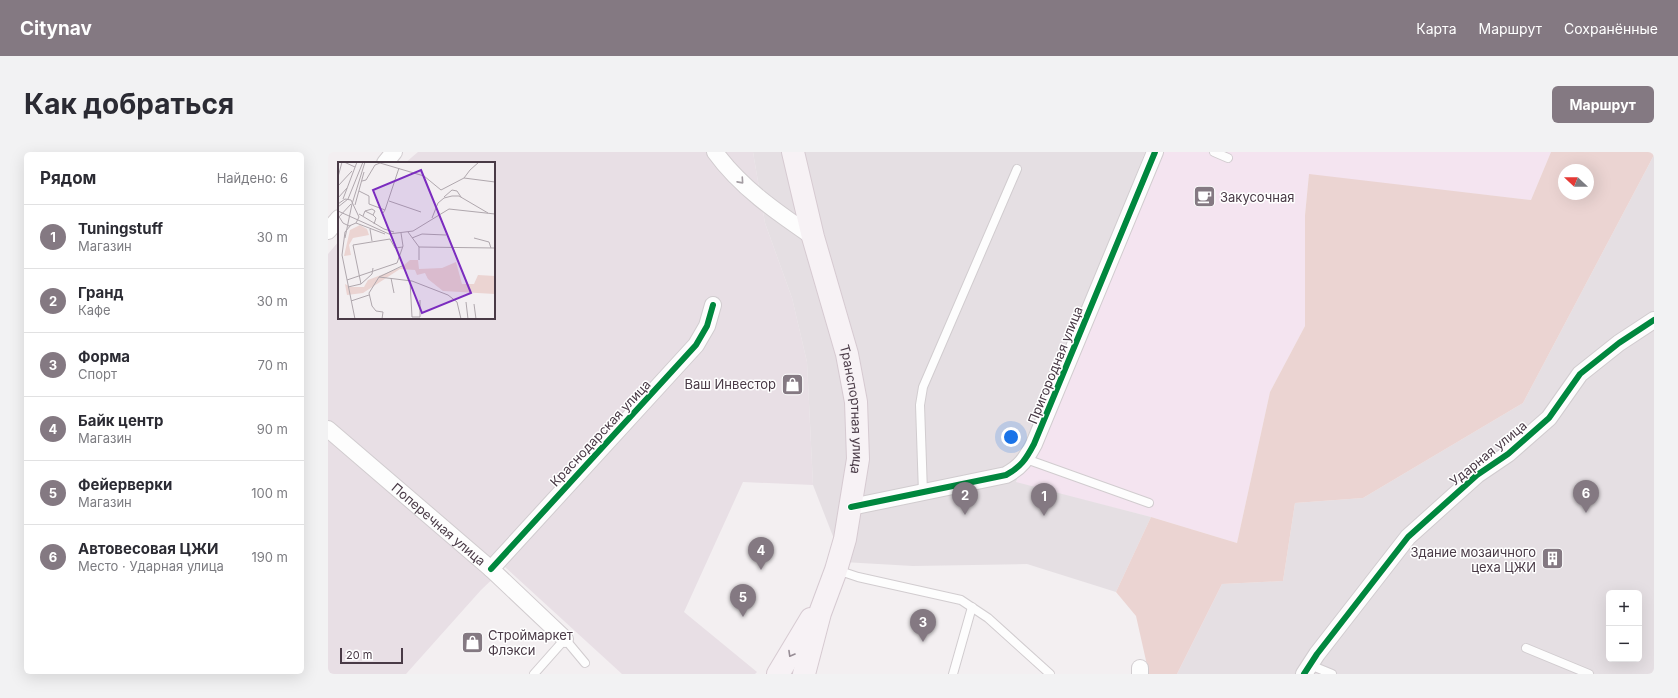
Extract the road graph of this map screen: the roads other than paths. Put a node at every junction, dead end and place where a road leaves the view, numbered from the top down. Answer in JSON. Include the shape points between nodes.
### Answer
{"nodes":[{"id":1,"x":394,"y":152,"type":"edge"},
{"id":2,"x":715,"y":152,"type":"edge"},
{"id":3,"x":793,"y":152,"type":"edge"},
{"id":4,"x":1154,"y":152,"type":"edge"},
{"id":5,"x":1214,"y":152,"type":"edge"},
{"id":6,"x":1228,"y":158,"type":"dead end"},
{"id":7,"x":386,"y":162,"type":"edge"},
{"id":8,"x":1017,"y":169,"type":"dead end"},
{"id":9,"x":338,"y":219,"type":"edge"},
{"id":10,"x":328,"y":231,"type":"edge"},
{"id":11,"x":813,"y":237,"type":"junction"},
{"id":12,"x":713,"y":305,"type":"dead end"},
{"id":13,"x":1654,"y":320,"type":"edge"},
{"id":14,"x":328,"y":429,"type":"edge"},
{"id":15,"x":1026,"y":459,"type":"junction"},
{"id":16,"x":923,"y":493,"type":"junction"},
{"id":17,"x":1149,"y":503,"type":"dead end"},
{"id":18,"x":851,"y":507,"type":"junction"},
{"id":19,"x":491,"y":569,"type":"junction"},
{"id":20,"x":834,"y":577,"type":"junction"},
{"id":21,"x":972,"y":607,"type":"junction"},
{"id":22,"x":565,"y":639,"type":"junction"},
{"id":23,"x":1526,"y":648,"type":"dead end"},
{"id":24,"x":585,"y":663,"type":"dead end"},
{"id":25,"x":1307,"y":670,"type":"edge"},
{"id":26,"x":534,"y":674,"type":"edge"},
{"id":27,"x":778,"y":674,"type":"edge"},
{"id":28,"x":805,"y":674,"type":"edge"},
{"id":29,"x":953,"y":674,"type":"edge"},
{"id":30,"x":1050,"y":674,"type":"edge"},
{"id":31,"x":1332,"y":674,"type":"edge"},
{"id":32,"x":1589,"y":674,"type":"edge"}],
"edges":[{"from":1,"to":7,"type":"street"},
{"from":2,"to":11,"type":"street","one_way":true,"via":[[746,186],[775,211]]},
{"from":3,"to":11,"type":"main road","name":"Транспортная улица"},
{"from":4,"to":15,"type":"street","name":"Пригородная улица"},
{"from":5,"to":6,"type":"lane"},
{"from":8,"to":16,"type":"lane","via":[[923,387],[920,405]]},
{"from":9,"to":10,"type":"street"},
{"from":11,"to":18,"type":"main road","name":"Транспортная улица","via":[[848,354],[856,402],[858,459]]},
{"from":12,"to":19,"type":"street","name":"Краснодарская улица","via":[[707,326],[696,345]]},
{"from":13,"to":25,"type":"street","name":"Ударная улица","via":[[1619,343],[1580,374],[1549,418],[1508,454],[1477,475],[1408,537]]},
{"from":14,"to":19,"type":"street","name":"Поперечная улица"},
{"from":15,"to":16,"type":"street","name":"Пригородная улица","via":[[1018,469],[1006,475]]},
{"from":15,"to":17,"type":"lane"},
{"from":16,"to":18,"type":"street","name":"Пригородная улица"},
{"from":18,"to":20,"type":"main road","name":"Транспортная улица"},
{"from":19,"to":22,"type":"street","name":"Поперечная улица"},
{"from":20,"to":21,"type":"lane","via":[[858,577],[961,600]]},
{"from":20,"to":27,"type":"main road","name":"Транспортная улица","one_way":true},
{"from":20,"to":28,"type":"main road","name":"Транспортная улица","via":[[820,613],[810,663]]},
{"from":21,"to":29,"type":"lane"},
{"from":21,"to":30,"type":"lane","via":[[988,618]]},
{"from":22,"to":24,"type":"lane"},
{"from":22,"to":26,"type":"lane"},
{"from":23,"to":32,"type":"lane"},
{"from":25,"to":31,"type":"lane"}]}
